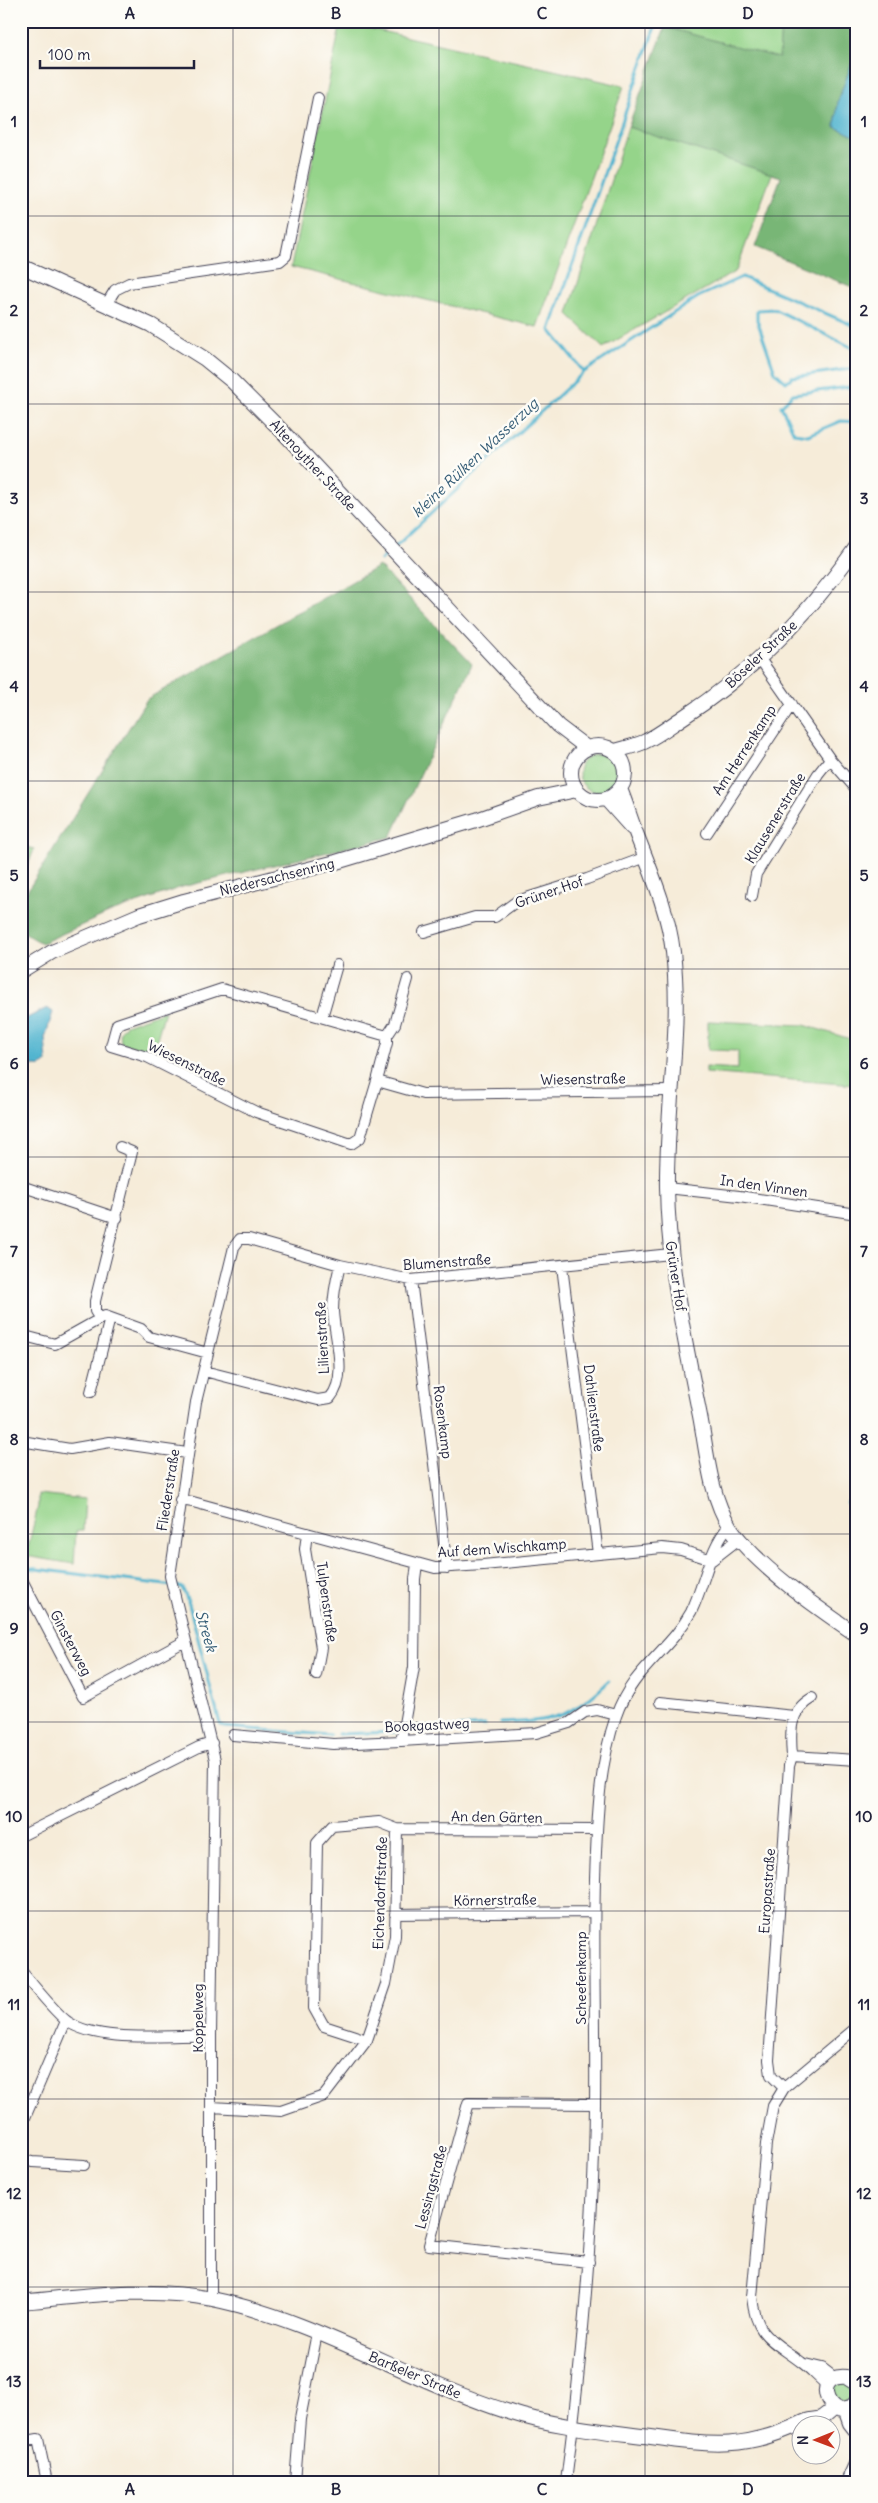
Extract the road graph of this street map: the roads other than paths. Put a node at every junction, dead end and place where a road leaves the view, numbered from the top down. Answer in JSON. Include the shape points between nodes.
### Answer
{"nodes":[{"id":1,"x":318,"y":98,"type":"dead end"},
{"id":2,"x":21,"y":266,"type":"edge"},
{"id":3,"x":107,"y":303,"type":"junction"},
{"id":4,"x":857,"y":546,"type":"edge"},
{"id":5,"x":760,"y":659,"type":"junction"},
{"id":6,"x":792,"y":704,"type":"junction"},
{"id":7,"x":558,"y":726,"type":"junction"},
{"id":8,"x":645,"y":742,"type":"junction"},
{"id":9,"x":587,"y":748,"type":"junction"},
{"id":10,"x":615,"y":751,"type":"junction"},
{"id":11,"x":574,"y":759,"type":"junction"},
{"id":12,"x":830,"y":759,"type":"junction"},
{"id":13,"x":625,"y":766,"type":"junction"},
{"id":14,"x":571,"y":776,"type":"junction"},
{"id":15,"x":620,"y":789,"type":"junction"},
{"id":16,"x":577,"y":790,"type":"junction"},
{"id":17,"x":857,"y":790,"type":"edge"},
{"id":18,"x":538,"y":798,"type":"junction"},
{"id":19,"x":606,"y":799,"type":"junction"},
{"id":20,"x":636,"y":832,"type":"junction"},
{"id":21,"x":707,"y":833,"type":"dead end"},
{"id":22,"x":646,"y":857,"type":"junction"},
{"id":23,"x":752,"y":896,"type":"dead end"},
{"id":24,"x":424,"y":932,"type":"dead end"},
{"id":25,"x":337,"y":964,"type":"dead end"},
{"id":26,"x":21,"y":971,"type":"edge"},
{"id":27,"x":408,"y":979,"type":"dead end"},
{"id":28,"x":322,"y":1017,"type":"junction"},
{"id":29,"x":387,"y":1036,"type":"junction"},
{"id":30,"x":376,"y":1082,"type":"junction"},
{"id":31,"x":670,"y":1091,"type":"junction"},
{"id":32,"x":120,"y":1147,"type":"dead end"},
{"id":33,"x":21,"y":1186,"type":"edge"},
{"id":34,"x":667,"y":1188,"type":"junction"},
{"id":35,"x":857,"y":1214,"type":"edge"},
{"id":36,"x":117,"y":1218,"type":"junction"},
{"id":37,"x":234,"y":1248,"type":"joint"},
{"id":38,"x":671,"y":1254,"type":"junction"},
{"id":39,"x":340,"y":1265,"type":"junction"},
{"id":40,"x":562,"y":1266,"type":"junction"},
{"id":41,"x":412,"y":1280,"type":"junction"},
{"id":42,"x":105,"y":1318,"type":"junction"},
{"id":43,"x":21,"y":1335,"type":"edge"},
{"id":44,"x":208,"y":1353,"type":"junction"},
{"id":45,"x":204,"y":1371,"type":"junction"},
{"id":46,"x":91,"y":1392,"type":"dead end"},
{"id":47,"x":21,"y":1441,"type":"edge"},
{"id":48,"x":187,"y":1453,"type":"junction"},
{"id":49,"x":180,"y":1500,"type":"junction"},
{"id":50,"x":729,"y":1526,"type":"junction"},
{"id":51,"x":307,"y":1533,"type":"junction"},
{"id":52,"x":739,"y":1539,"type":"junction"},
{"id":53,"x":598,"y":1554,"type":"junction"},
{"id":54,"x":712,"y":1560,"type":"junction"},
{"id":55,"x":417,"y":1564,"type":"junction"},
{"id":56,"x":446,"y":1568,"type":"junction"},
{"id":57,"x":21,"y":1578,"type":"edge"},
{"id":58,"x":857,"y":1635,"type":"edge"},
{"id":59,"x":186,"y":1641,"type":"junction"},
{"id":60,"x":316,"y":1675,"type":"dead end"},
{"id":61,"x":812,"y":1698,"type":"dead end"},
{"id":62,"x":660,"y":1702,"type":"dead end"},
{"id":63,"x":616,"y":1715,"type":"junction"},
{"id":64,"x":794,"y":1716,"type":"junction"},
{"id":65,"x":233,"y":1735,"type":"dead end"},
{"id":66,"x":211,"y":1740,"type":"junction"},
{"id":67,"x":401,"y":1740,"type":"junction"},
{"id":68,"x":792,"y":1756,"type":"junction"},
{"id":69,"x":857,"y":1760,"type":"edge"},
{"id":70,"x":397,"y":1829,"type":"junction"},
{"id":71,"x":597,"y":1830,"type":"junction"},
{"id":72,"x":21,"y":1836,"type":"edge"},
{"id":73,"x":594,"y":1912,"type":"junction"},
{"id":74,"x":395,"y":1914,"type":"junction"},
{"id":75,"x":21,"y":1970,"type":"edge"},
{"id":76,"x":66,"y":2021,"type":"junction"},
{"id":77,"x":857,"y":2027,"type":"edge"},
{"id":78,"x":211,"y":2036,"type":"junction"},
{"id":79,"x":367,"y":2040,"type":"junction"},
{"id":80,"x":784,"y":2088,"type":"junction"},
{"id":81,"x":595,"y":2104,"type":"junction"},
{"id":82,"x":212,"y":2107,"type":"junction"},
{"id":83,"x":21,"y":2127,"type":"edge"},
{"id":84,"x":21,"y":2159,"type":"edge"},
{"id":85,"x":84,"y":2165,"type":"dead end"},
{"id":86,"x":589,"y":2262,"type":"junction"},
{"id":87,"x":212,"y":2299,"type":"junction"},
{"id":88,"x":21,"y":2302,"type":"edge"},
{"id":89,"x":317,"y":2333,"type":"junction"},
{"id":90,"x":855,"y":2380,"type":"edge"},
{"id":91,"x":831,"y":2382,"type":"junction"},
{"id":92,"x":846,"y":2406,"type":"edge"},
{"id":93,"x":573,"y":2426,"type":"junction"},
{"id":94,"x":857,"y":2432,"type":"edge"},
{"id":95,"x":21,"y":2442,"type":"edge"},
{"id":96,"x":857,"y":2462,"type":"edge"},
{"id":97,"x":47,"y":2482,"type":"edge"},
{"id":98,"x":295,"y":2482,"type":"edge"},
{"id":99,"x":566,"y":2482,"type":"edge"},
{"id":100,"x":848,"y":2482,"type":"edge"}],
"edges":[{"from":1,"to":3,"type":"street","via":[[286,256],[280,261],[129,283],[115,290]]},
{"from":2,"to":3,"type":"main road","name":"Altenoyther Straße"},
{"from":3,"to":7,"type":"main road","name":"Altenoyther Straße","via":[[175,340],[232,381]]},
{"from":4,"to":5,"type":"main road","name":"Böseler Straße","via":[[810,607]]},
{"from":5,"to":6,"type":"street","name":"Am Herrenkamp"},
{"from":5,"to":8,"type":"main road","name":"Böseler Straße","via":[[708,701]]},
{"from":6,"to":12,"type":"street"},
{"from":6,"to":21,"type":"street","name":"Am Herrenkamp"},
{"from":7,"to":9,"type":"main road","name":"Altenoyther Straße"},
{"from":7,"to":11,"type":"main road","name":"Altenoyther Straße"},
{"from":8,"to":10,"type":"main road","name":"Böseler Straße"},
{"from":8,"to":13,"type":"main road","name":"Böseler Straße"},
{"from":9,"to":10,"type":"main road","via":[[601,746]]},
{"from":9,"to":11,"type":"main road"},
{"from":10,"to":13,"type":"main road"},
{"from":11,"to":14,"type":"main road"},
{"from":12,"to":17,"type":"street"},
{"from":12,"to":23,"type":"street","name":"Klausenerstraße","via":[[756,874]]},
{"from":13,"to":15,"type":"main road","via":[[626,774]]},
{"from":14,"to":16,"type":"main road"},
{"from":14,"to":18,"type":"main road","name":"Niedersachsenring"},
{"from":15,"to":19,"type":"main road"},
{"from":15,"to":20,"type":"main road","name":"Grüner Hof"},
{"from":16,"to":18,"type":"main road","name":"Niedersachsenring"},
{"from":16,"to":19,"type":"main road","via":[[590,799]]},
{"from":18,"to":26,"type":"main road","name":"Niedersachsenring","via":[[336,862],[140,914],[52,952]]},
{"from":19,"to":20,"type":"main road","name":"Grüner Hof"},
{"from":20,"to":22,"type":"main road","name":"Grüner Hof"},
{"from":22,"to":24,"type":"street","name":"Grüner Hof","via":[[516,901],[495,917],[475,916]]},
{"from":22,"to":31,"type":"main road","name":"Grüner Hof","via":[[666,915],[673,951],[676,989]]},
{"from":25,"to":28,"type":"street"},
{"from":27,"to":29,"type":"street","name":"Wiesenstraße","via":[[395,1024]]},
{"from":28,"to":29,"type":"street","name":"Wiesenstraße"},
{"from":28,"to":30,"type":"street","name":"Wiesenstraße","via":[[222,989],[118,1024],[111,1046],[147,1057],[256,1112],[351,1144],[360,1138]]},
{"from":29,"to":30,"type":"street","name":"Wiesenstraße"},
{"from":30,"to":31,"type":"street","name":"Wiesenstraße","via":[[423,1094]]},
{"from":31,"to":34,"type":"main road","name":"Grüner Hof"},
{"from":32,"to":36,"type":"street","via":[[132,1152]]},
{"from":33,"to":36,"type":"street"},
{"from":34,"to":35,"type":"street","name":"In den Vinnen"},
{"from":34,"to":38,"type":"main road","name":"Grüner Hof"},
{"from":36,"to":42,"type":"street","via":[[95,1301],[95,1311]]},
{"from":37,"to":39,"type":"street","name":"Blumenstraße","via":[[240,1239],[249,1239]]},
{"from":37,"to":44,"type":"street","name":"Fliederstraße"},
{"from":38,"to":40,"type":"street","name":"Blumenstraße"},
{"from":38,"to":50,"type":"main road","name":"Grüner Hof","via":[[714,1485]]},
{"from":39,"to":41,"type":"street","name":"Blumenstraße"},
{"from":39,"to":45,"type":"street","name":"Lilienstraße","via":[[333,1289],[338,1387],[330,1398],[318,1400]]},
{"from":40,"to":41,"type":"street","name":"Blumenstraße"},
{"from":40,"to":53,"type":"street","name":"Dahlienstraße"},
{"from":41,"to":56,"type":"street","name":"Rosenkamp"},
{"from":42,"to":43,"type":"street","via":[[55,1344]]},
{"from":42,"to":44,"type":"street","via":[[141,1329],[149,1337]]},
{"from":42,"to":46,"type":"street"},
{"from":44,"to":45,"type":"street","name":"Fliederstraße"},
{"from":45,"to":48,"type":"street","name":"Fliederstraße"},
{"from":47,"to":48,"type":"street","via":[[70,1449],[110,1442]]},
{"from":48,"to":49,"type":"street","name":"Fliederstraße"},
{"from":49,"to":51,"type":"street","name":"Auf dem Wischkamp"},
{"from":49,"to":59,"type":"street","name":"Fliederstraße","via":[[170,1566],[171,1586]]},
{"from":50,"to":52,"type":"main road","name":"Grüner Hof"},
{"from":50,"to":54,"type":"street","name":"Scheefenkamp","via":[[718,1540]]},
{"from":51,"to":55,"type":"street","name":"Auf dem Wischkamp"},
{"from":51,"to":60,"type":"street","name":"Tulpenstraße","via":[[305,1549],[320,1648]]},
{"from":52,"to":54,"type":"street"},
{"from":52,"to":58,"type":"main road","name":"Grüner Hof","via":[[758,1559]]},
{"from":53,"to":54,"type":"street","name":"Auf dem Wischkamp","via":[[662,1548]]},
{"from":53,"to":56,"type":"street","name":"Auf dem Wischkamp"},
{"from":54,"to":63,"type":"street","name":"Scheefenkamp","via":[[698,1597],[682,1626],[640,1672]]},
{"from":55,"to":56,"type":"street","name":"Auf dem Wischkamp"},
{"from":55,"to":67,"type":"street","via":[[414,1667]]},
{"from":57,"to":59,"type":"street","name":"Ginsterweg","via":[[84,1697]]},
{"from":59,"to":66,"type":"street","name":"Fliederstraße"},
{"from":61,"to":64,"type":"street","via":[[798,1708]]},
{"from":62,"to":64,"type":"street"},
{"from":63,"to":67,"type":"street","name":"Bookgastweg","via":[[597,1710],[585,1712],[569,1723],[536,1733]]},
{"from":63,"to":71,"type":"street","name":"Scheefenkamp","via":[[603,1772]]},
{"from":64,"to":68,"type":"street","name":"Europastraße"},
{"from":65,"to":67,"type":"street","name":"Bookgastweg","via":[[333,1744]]},
{"from":66,"to":72,"type":"street"},
{"from":66,"to":78,"type":"street","name":"Koppelweg","via":[[215,1795]]},
{"from":68,"to":69,"type":"street"},
{"from":68,"to":80,"type":"street","name":"Europastraße","via":[[769,2060],[771,2075]]},
{"from":70,"to":71,"type":"street","name":"An den Gärten"},
{"from":70,"to":74,"type":"street","name":"Eichendorffstraße"},
{"from":70,"to":79,"type":"street","name":"An den Gärten","via":[[379,1822],[332,1826],[317,1843],[314,2008],[324,2026]]},
{"from":71,"to":73,"type":"street","name":"Scheefenkamp"},
{"from":73,"to":74,"type":"street","name":"Körnerstraße"},
{"from":73,"to":81,"type":"street","name":"Scheefenkamp"},
{"from":74,"to":79,"type":"street","name":"Eichendorffstraße","via":[[395,1936],[386,1984]]},
{"from":75,"to":76,"type":"street"},
{"from":76,"to":78,"type":"street","via":[[105,2035]]},
{"from":76,"to":83,"type":"street"},
{"from":77,"to":80,"type":"street"},
{"from":78,"to":82,"type":"street","name":"Koppelweg"},
{"from":79,"to":82,"type":"street","name":"Eichendorffstraße","via":[[324,2096],[281,2111]]},
{"from":80,"to":91,"type":"street","via":[[772,2106],[768,2124],[752,2297],[754,2316],[769,2339],[804,2363],[822,2368]]},
{"from":81,"to":86,"type":"street","name":"Scheefenkamp"},
{"from":81,"to":86,"type":"street","name":"Lessingstraße","via":[[468,2103],[429,2245]]},
{"from":82,"to":87,"type":"street","name":"Koppelweg"},
{"from":84,"to":85,"type":"street"},
{"from":86,"to":93,"type":"street","name":"Scheefenkamp"},
{"from":87,"to":88,"type":"main road","name":"Barßeler Straße","via":[[179,2294],[107,2293]]},
{"from":87,"to":89,"type":"main road","name":"Barßeler Straße","via":[[257,2310]]},
{"from":89,"to":93,"type":"main road","name":"Barßeler Straße","via":[[510,2413]]},
{"from":89,"to":98,"type":"street","via":[[300,2419]]},
{"from":90,"to":91,"type":"main road","via":[[840,2376]]},
{"from":91,"to":92,"type":"main road"},
{"from":92,"to":93,"type":"main road","name":"Barßeler Straße","via":[[815,2410],[809,2420],[766,2437],[724,2445]]},
{"from":92,"to":94,"type":"main road","via":[[850,2423]]},
{"from":93,"to":99,"type":"street","name":"Scheefenkamp"},
{"from":95,"to":97,"type":"street","via":[[38,2439]]},
{"from":96,"to":100,"type":"main road"}]}
